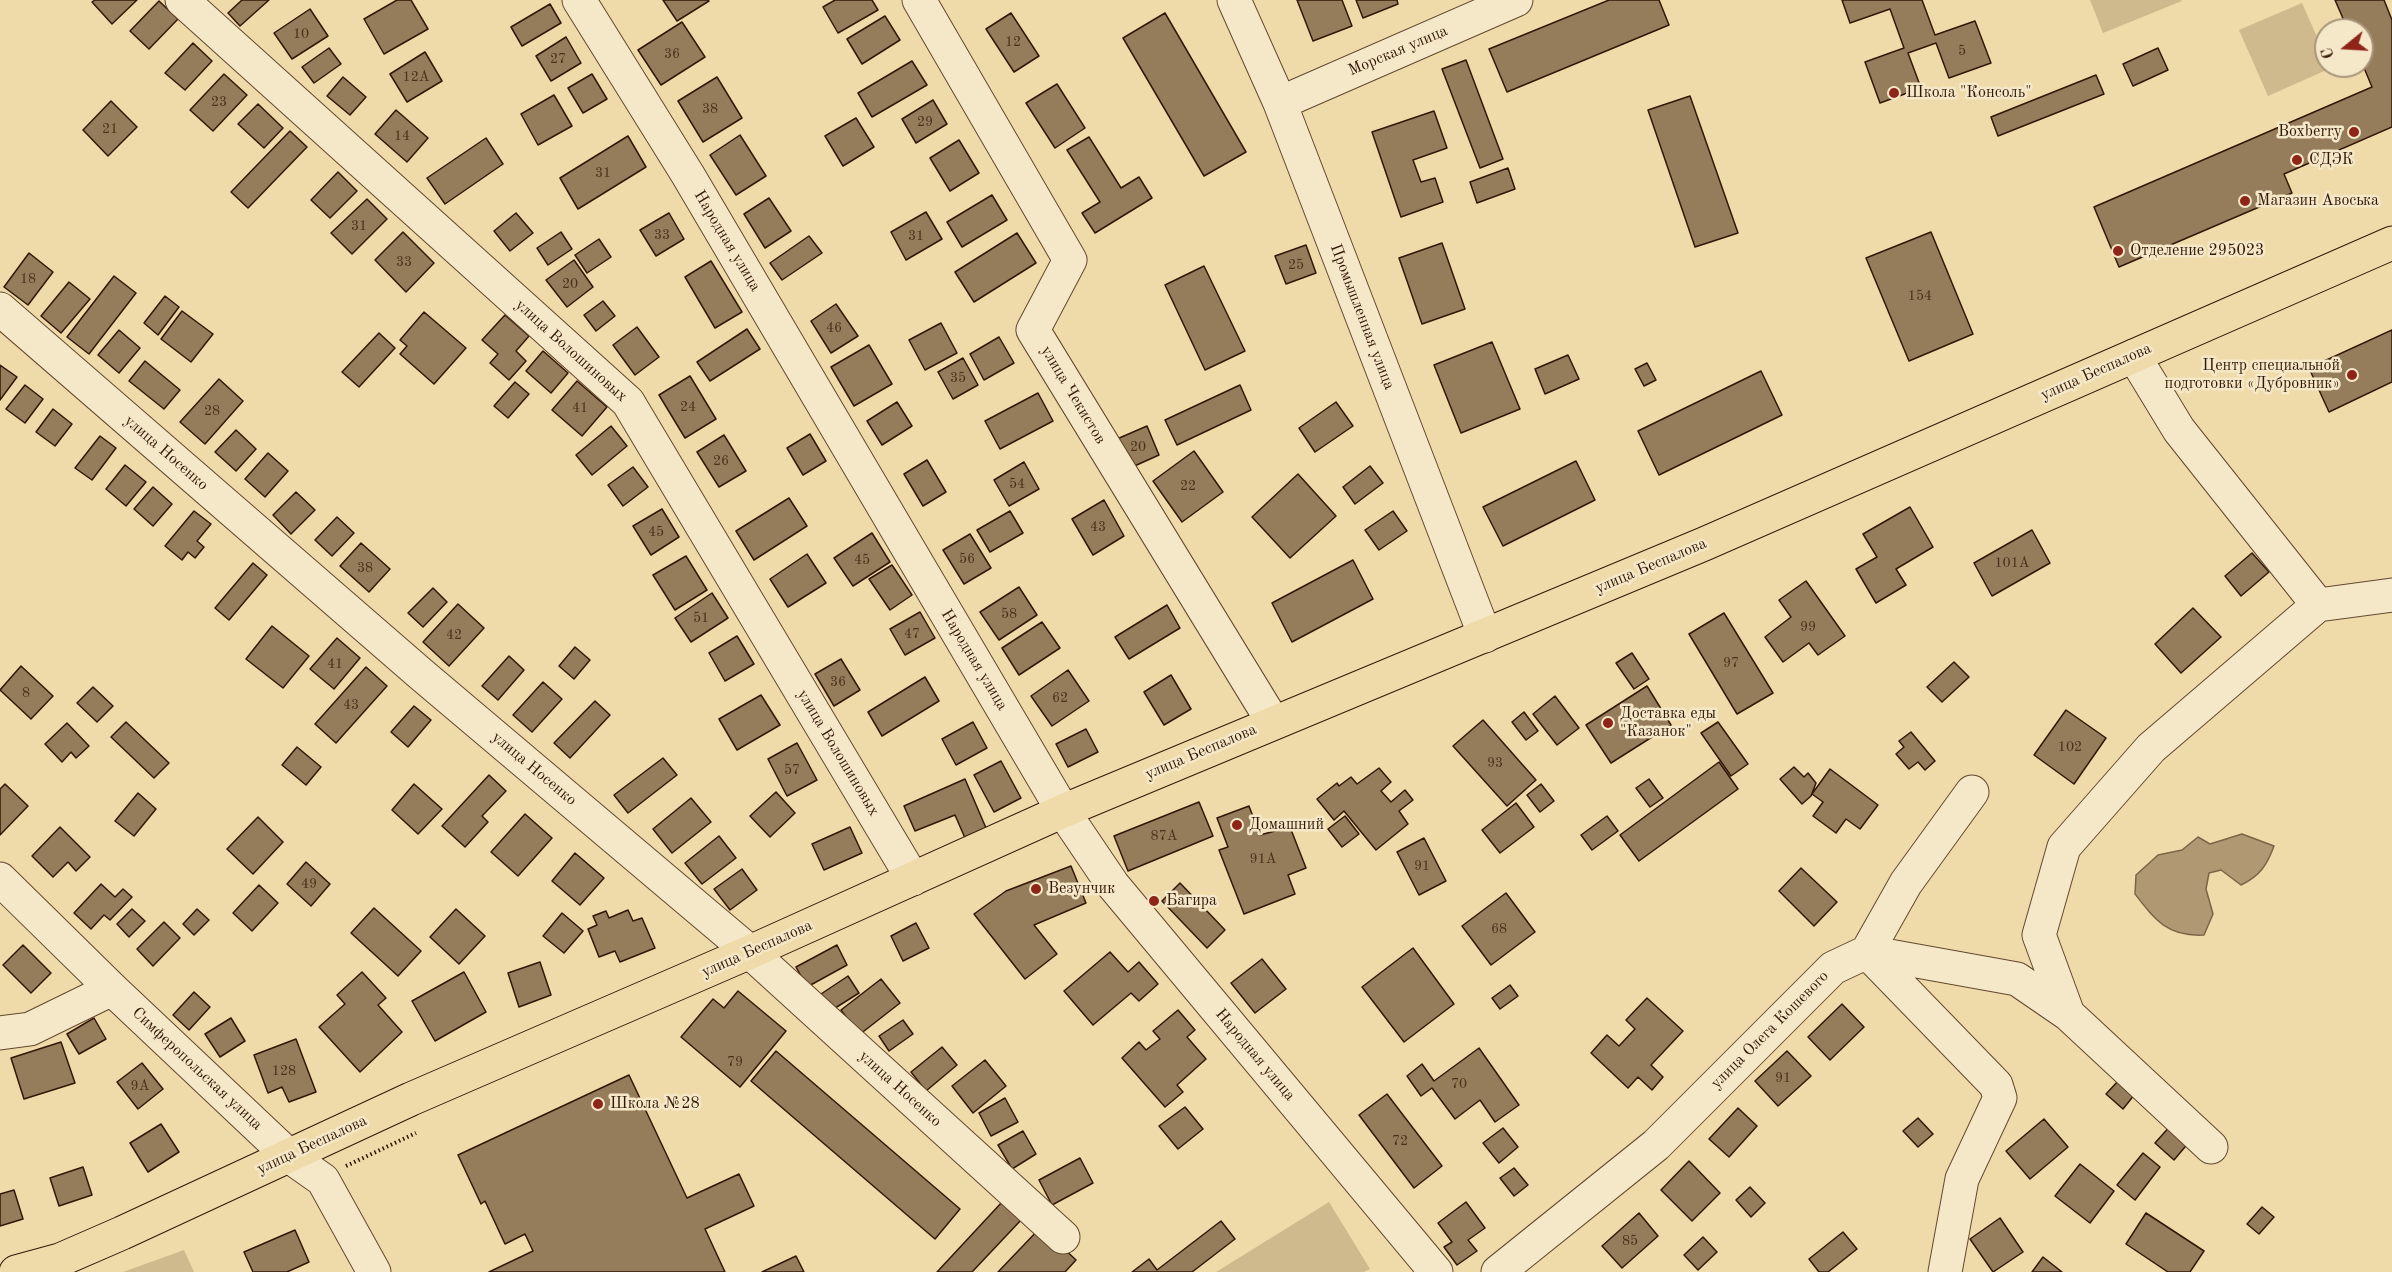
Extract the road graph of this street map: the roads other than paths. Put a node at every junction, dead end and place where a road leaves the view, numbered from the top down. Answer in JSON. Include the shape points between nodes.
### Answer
{"nodes":[{"id":1,"x":182,"y":0,"type":"edge"},
{"id":2,"x":579,"y":0,"type":"edge"},
{"id":3,"x":919,"y":0,"type":"edge"},
{"id":4,"x":1234,"y":0,"type":"edge"},
{"id":5,"x":1516,"y":0,"type":"edge"},
{"id":6,"x":1280,"y":103,"type":"junction"},
{"id":7,"x":2392,"y":243,"type":"edge"},
{"id":8,"x":0,"y":309,"type":"edge"},
{"id":9,"x":2134,"y":356,"type":"junction"},
{"id":10,"x":2392,"y":595,"type":"edge"},
{"id":11,"x":2318,"y":605,"type":"junction"},
{"id":12,"x":1485,"y":636,"type":"junction"},
{"id":13,"x":1273,"y":722,"type":"junction"},
{"id":14,"x":1972,"y":792,"type":"dead end"},
{"id":15,"x":1063,"y":811,"type":"junction"},
{"id":16,"x":0,"y":879,"type":"edge"},
{"id":17,"x":913,"y":879,"type":"junction"},
{"id":18,"x":750,"y":952,"type":"junction"},
{"id":19,"x":1867,"y":952,"type":"junction"},
{"id":20,"x":112,"y":989,"type":"junction"},
{"id":21,"x":2068,"y":1014,"type":"junction"},
{"id":22,"x":0,"y":1033,"type":"edge"},
{"id":23,"x":2211,"y":1147,"type":"dead end"},
{"id":24,"x":289,"y":1156,"type":"junction"},
{"id":25,"x":1063,"y":1237,"type":"dead end"},
{"id":26,"x":16,"y":1272,"type":"edge"},
{"id":27,"x":374,"y":1272,"type":"edge"},
{"id":28,"x":1436,"y":1272,"type":"edge"},
{"id":29,"x":1498,"y":1272,"type":"edge"},
{"id":30,"x":1945,"y":1272,"type":"edge"}],
"edges":[{"from":1,"to":17,"type":"street","name":"улица Волошиновых","via":[[628,402]]},
{"from":2,"to":15,"type":"street","name":"Народная улица","via":[[694,185]]},
{"from":3,"to":13,"type":"street","name":"улица Чекистов","via":[[1070,260],[1034,330]]},
{"from":4,"to":6,"type":"street","name":"Промышленная улица"},
{"from":5,"to":6,"type":"street","name":"Морская улица"},
{"from":6,"to":12,"type":"street","name":"Промышленная улица"},
{"from":7,"to":9,"type":"main road","name":"улица Беспалова"},
{"from":8,"to":18,"type":"street","name":"улица Носенко","via":[[422,675]]},
{"from":9,"to":11,"type":"street","via":[[2179,430]]},
{"from":9,"to":12,"type":"main road","name":"улица Беспалова"},
{"from":10,"to":11,"type":"street"},
{"from":11,"to":21,"type":"street","via":[[2151,748],[2064,847],[2039,935]]},
{"from":12,"to":13,"type":"main road","name":"улица Беспалова"},
{"from":13,"to":15,"type":"main road","name":"улица Беспалова"},
{"from":14,"to":19,"type":"street","via":[[1906,883]]},
{"from":15,"to":17,"type":"main road","name":"улица Беспалова"},
{"from":15,"to":28,"type":"street","name":"Народная улица","via":[[1113,885]]},
{"from":16,"to":20,"type":"street","name":"Симферопольская улица"},
{"from":17,"to":18,"type":"main road","name":"улица Беспалова"},
{"from":18,"to":24,"type":"main road","name":"улица Беспалова"},
{"from":18,"to":25,"type":"street","name":"улица Носенко"},
{"from":19,"to":21,"type":"street","via":[[2017,979]]},
{"from":19,"to":29,"type":"street","name":"улица Олега Кошевого","via":[[1833,968],[1656,1145]]},
{"from":19,"to":30,"type":"street","via":[[1996,1085],[2000,1098],[1962,1179]]},
{"from":20,"to":22,"type":"street","via":[[30,1029]]},
{"from":20,"to":24,"type":"street","name":"Симферопольская улица"},
{"from":21,"to":23,"type":"street"},
{"from":24,"to":26,"type":"main road","name":"улица Беспалова","via":[[60,1260]]},
{"from":24,"to":27,"type":"street","name":"Симферопольская улица","via":[[323,1180]]}]}
